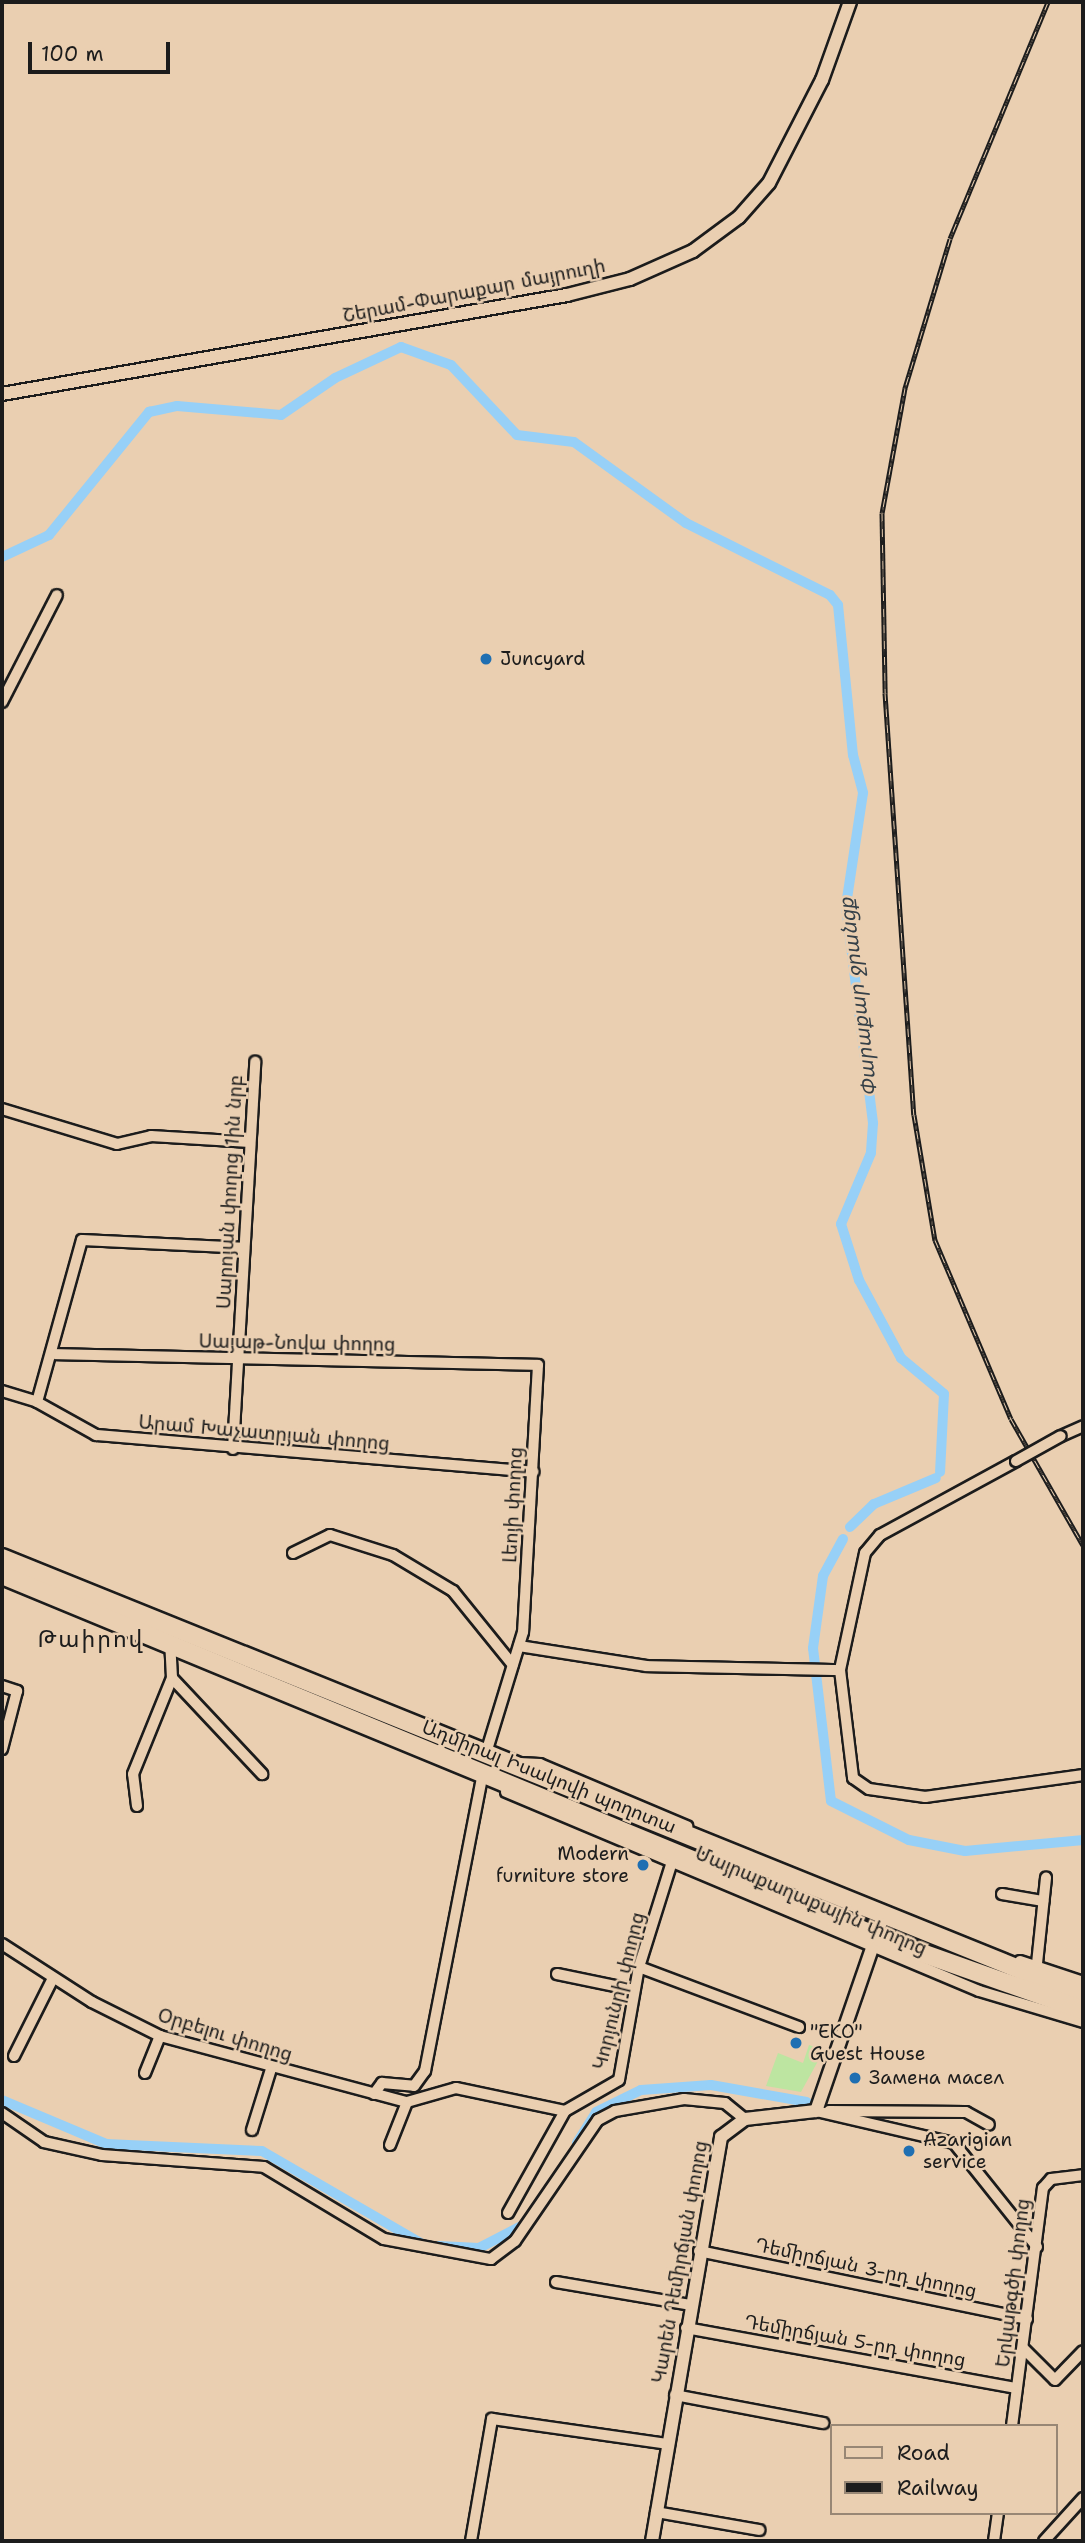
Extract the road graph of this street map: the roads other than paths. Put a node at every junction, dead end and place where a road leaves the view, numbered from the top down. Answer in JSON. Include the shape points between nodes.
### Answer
{"nodes":[{"id":1,"x":850,"y":2,"type":"edge"},
{"id":2,"x":2,"y":394,"type":"edge"},
{"id":3,"x":57,"y":595,"type":"dead end"},
{"id":4,"x":2,"y":702,"type":"edge"},
{"id":5,"x":255,"y":1062,"type":"dead end"},
{"id":6,"x":2,"y":1109,"type":"edge"},
{"id":7,"x":250,"y":1142,"type":"junction"},
{"id":8,"x":243,"y":1248,"type":"junction"},
{"id":9,"x":55,"y":1354,"type":"junction"},
{"id":10,"x":237,"y":1359,"type":"junction"},
{"id":11,"x":538,"y":1365,"type":"joint"},
{"id":12,"x":2,"y":1391,"type":"edge"},
{"id":13,"x":37,"y":1402,"type":"junction"},
{"id":14,"x":1083,"y":1426,"type":"edge"},
{"id":15,"x":233,"y":1449,"type":"junction"},
{"id":16,"x":533,"y":1472,"type":"junction"},
{"id":17,"x":293,"y":1553,"type":"dead end"},
{"id":18,"x":2,"y":1558,"type":"edge"},
{"id":19,"x":2,"y":1575,"type":"edge"},
{"id":20,"x":170,"y":1644,"type":"junction"},
{"id":21,"x":519,"y":1646,"type":"junction"},
{"id":22,"x":513,"y":1665,"type":"junction"},
{"id":23,"x":840,"y":1670,"type":"junction"},
{"id":24,"x":172,"y":1678,"type":"junction"},
{"id":25,"x":2,"y":1686,"type":"edge"},
{"id":26,"x":2,"y":1749,"type":"edge"},
{"id":27,"x":493,"y":1768,"type":"junction"},
{"id":28,"x":262,"y":1774,"type":"dead end"},
{"id":29,"x":1083,"y":1775,"type":"edge"},
{"id":30,"x":137,"y":1806,"type":"dead end"},
{"id":31,"x":672,"y":1862,"type":"junction"},
{"id":32,"x":1046,"y":1878,"type":"dead end"},
{"id":33,"x":1002,"y":1894,"type":"dead end"},
{"id":34,"x":1043,"y":1901,"type":"junction"},
{"id":35,"x":879,"y":1927,"type":"junction"},
{"id":36,"x":2,"y":1944,"type":"edge"},
{"id":37,"x":639,"y":1967,"type":"junction"},
{"id":38,"x":1037,"y":1972,"type":"junction"},
{"id":39,"x":557,"y":1974,"type":"dead end"},
{"id":40,"x":53,"y":1978,"type":"junction"},
{"id":41,"x":1083,"y":1982,"type":"edge"},
{"id":42,"x":634,"y":1990,"type":"junction"},
{"id":43,"x":1083,"y":1994,"type":"edge"},
{"id":44,"x":1083,"y":2010,"type":"edge"},
{"id":45,"x":1083,"y":2022,"type":"edge"},
{"id":46,"x":799,"y":2027,"type":"dead end"},
{"id":47,"x":160,"y":2036,"type":"junction"},
{"id":48,"x":14,"y":2056,"type":"dead end"},
{"id":49,"x":271,"y":2069,"type":"junction"},
{"id":50,"x":145,"y":2073,"type":"dead end"},
{"id":51,"x":374,"y":2094,"type":"junction"},
{"id":52,"x":407,"y":2102,"type":"junction"},
{"id":53,"x":565,"y":2111,"type":"junction"},
{"id":54,"x":816,"y":2111,"type":"junction"},
{"id":55,"x":2,"y":2113,"type":"edge"},
{"id":56,"x":745,"y":2119,"type":"junction"},
{"id":57,"x":989,"y":2124,"type":"dead end"},
{"id":58,"x":252,"y":2130,"type":"dead end"},
{"id":59,"x":390,"y":2145,"type":"dead end"},
{"id":60,"x":1083,"y":2175,"type":"edge"},
{"id":61,"x":508,"y":2213,"type":"dead end"},
{"id":62,"x":1037,"y":2247,"type":"junction"},
{"id":63,"x":698,"y":2251,"type":"junction"},
{"id":64,"x":556,"y":2282,"type":"dead end"},
{"id":65,"x":690,"y":2305,"type":"junction"},
{"id":66,"x":1027,"y":2319,"type":"junction"},
{"id":67,"x":686,"y":2328,"type":"junction"},
{"id":68,"x":1023,"y":2348,"type":"junction"},
{"id":69,"x":1083,"y":2351,"type":"edge"},
{"id":70,"x":1017,"y":2388,"type":"junction"},
{"id":71,"x":675,"y":2395,"type":"junction"},
{"id":72,"x":823,"y":2423,"type":"dead end"},
{"id":73,"x":1012,"y":2424,"type":"edge"},
{"id":74,"x":667,"y":2444,"type":"junction"},
{"id":75,"x":1083,"y":2498,"type":"edge"},
{"id":76,"x":656,"y":2512,"type":"junction"},
{"id":77,"x":998,"y":2515,"type":"edge"},
{"id":78,"x":759,"y":2530,"type":"dead end"},
{"id":79,"x":471,"y":2541,"type":"edge"},
{"id":80,"x":652,"y":2541,"type":"edge"},
{"id":81,"x":994,"y":2541,"type":"edge"},
{"id":82,"x":1044,"y":2541,"type":"edge"}],
"edges":[{"from":1,"to":2,"type":"street","name":"Շերամ-Փարաքար մայրուղի","via":[[822,80],[769,183],[739,217],[693,251],[630,279],[567,295]]},
{"from":3,"to":4,"type":"street"},
{"from":5,"to":7,"type":"street","name":"Սարոյան փողոց 1ին նրբ"},
{"from":6,"to":7,"type":"street","via":[[117,1144],[151,1136]]},
{"from":7,"to":8,"type":"street","name":"Սարոյան փողոց 1ին նրբ"},
{"from":8,"to":9,"type":"street","via":[[90,1237],[80,1242]]},
{"from":8,"to":10,"type":"street","name":"Սարոյան փողոց 1ին նրբ"},
{"from":9,"to":10,"type":"street","name":"Սայաթ-Նովա փողոց"},
{"from":9,"to":13,"type":"street"},
{"from":10,"to":11,"type":"street","name":"Սայաթ-Նովա փողոց"},
{"from":10,"to":15,"type":"street","name":"Սարոյան փողոց 1ին նրբ"},
{"from":11,"to":16,"type":"street","name":"Լեոյի փողոց"},
{"from":12,"to":13,"type":"street","name":"Արամ Խաչատրյան փողոց"},
{"from":13,"to":15,"type":"street","name":"Արամ Խաչատրյան փողոց","via":[[96,1434]]},
{"from":14,"to":23,"type":"street","bridge":true,"via":[[880,1535],[864,1553]]},
{"from":15,"to":16,"type":"street","name":"Արամ Խաչատրյան փողոց"},
{"from":16,"to":21,"type":"street","name":"Լեոյի փողոց"},
{"from":17,"to":22,"type":"street","via":[[330,1535],[393,1555],[453,1591]]},
{"from":18,"to":27,"type":"highway","name":"Ադմիրալ Իսակովի պողոտա"},
{"from":19,"to":20,"type":"highway","name":"Ադմիրալ Իսակովի պողոտա"},
{"from":20,"to":24,"type":"street"},
{"from":20,"to":27,"type":"highway","name":"Ադմիրալ Իսակովի պողոտա"},
{"from":21,"to":22,"type":"street","name":"Լեոյի փողոց"},
{"from":21,"to":23,"type":"street","via":[[646,1666]]},
{"from":22,"to":27,"type":"street","name":"Լեոյի փողոց"},
{"from":23,"to":29,"type":"street","via":[[852,1770],[860,1785],[925,1797]]},
{"from":24,"to":28,"type":"street"},
{"from":24,"to":30,"type":"street","via":[[132,1774]]},
{"from":25,"to":26,"type":"street","via":[[18,1691]]},
{"from":27,"to":31,"type":"street","name":"Մայրաքաղաքային փողոց","via":[[507,1793]]},
{"from":27,"to":35,"type":"highway","name":"Ադմիրալ Իսակովի պողոտա"},
{"from":27,"to":35,"type":"street","via":[[540,1764]]},
{"from":27,"to":51,"type":"street","via":[[425,2071],[415,2086],[382,2083]]},
{"from":31,"to":35,"type":"street","name":"Մայրաքաղաքային փողոց"},
{"from":31,"to":37,"type":"street","name":"Կորյունրի փողոց"},
{"from":32,"to":34,"type":"street"},
{"from":33,"to":34,"type":"street"},
{"from":34,"to":38,"type":"street"},
{"from":35,"to":38,"type":"highway","name":"Ադմիրալ Իսակովի պողոտա"},
{"from":35,"to":44,"type":"highway","name":"Ադմիրալ Իսակովի պողոտա"},
{"from":35,"to":45,"type":"street","name":"Մայրաքաղաքային փողոց","via":[[979,1991]]},
{"from":35,"to":54,"type":"street"},
{"from":36,"to":40,"type":"street","name":"Օրբելու փողոց"},
{"from":37,"to":42,"type":"street","name":"Կորյունրի փողոց"},
{"from":37,"to":46,"type":"street"},
{"from":38,"to":41,"type":"street"},
{"from":38,"to":43,"type":"highway","name":"Ադմիրալ Իսակովի պողոտա"},
{"from":39,"to":42,"type":"street"},
{"from":40,"to":47,"type":"street","name":"Օրբելու փողոց"},
{"from":40,"to":48,"type":"street"},
{"from":42,"to":53,"type":"street","name":"Կորյունրի փողոց","via":[[619,2080]]},
{"from":47,"to":49,"type":"street","name":"Օրբելու փողոց"},
{"from":47,"to":50,"type":"street"},
{"from":49,"to":51,"type":"street","name":"Օրբելու փողոց"},
{"from":49,"to":58,"type":"street"},
{"from":51,"to":52,"type":"street","name":"Օրբելու փողոց"},
{"from":52,"to":53,"type":"street","via":[[456,2088]]},
{"from":52,"to":59,"type":"street"},
{"from":53,"to":61,"type":"street"},
{"from":54,"to":56,"type":"street"},
{"from":54,"to":57,"type":"street","via":[[966,2112]]},
{"from":54,"to":62,"type":"street","via":[[954,2143]]},
{"from":55,"to":56,"type":"street","via":[[44,2142],[102,2155],[264,2167],[383,2239],[491,2259],[515,2241],[598,2120],[615,2111],[684,2099],[725,2103]]},
{"from":56,"to":63,"type":"street","name":"Կարեն Դեմիրճյան փողոց","via":[[721,2137],[715,2153]]},
{"from":60,"to":62,"type":"street","name":"Երկաթգծի փողոց","via":[[1051,2179],[1043,2188]]},
{"from":62,"to":66,"type":"street","name":"Երկաթգծի փողոց"},
{"from":63,"to":65,"type":"street","name":"Կարեն Դեմիրճյան փողոց"},
{"from":63,"to":66,"type":"street","name":"Դեմիրճյան 3-րդ փողոց"},
{"from":64,"to":65,"type":"street"},
{"from":65,"to":67,"type":"street","name":"Կարեն Դեմիրճյան փողոց"},
{"from":66,"to":68,"type":"street","name":"Երկաթգծի փողոց"},
{"from":67,"to":70,"type":"street","name":"Դեմիրճյան 5-րդ փողոց"},
{"from":67,"to":71,"type":"street","name":"Կարեն Դեմիրճյան փողոց"},
{"from":68,"to":69,"type":"street","via":[[1055,2380]]},
{"from":68,"to":70,"type":"street","name":"Երկաթգծի փողոց"},
{"from":70,"to":73,"type":"street","name":"Երկաթգծի փողոց"},
{"from":71,"to":72,"type":"street"},
{"from":71,"to":74,"type":"street","name":"Կարեն Դեմիրճյան փողոց"},
{"from":74,"to":76,"type":"street","name":"Կարեն Դեմիրճյան փողոց"},
{"from":74,"to":79,"type":"street","via":[[492,2419]]},
{"from":75,"to":82,"type":"street"},
{"from":76,"to":78,"type":"street"},
{"from":76,"to":80,"type":"street","name":"Կարեն Դեմիրճյան փողոց"},
{"from":77,"to":81,"type":"street"}]}
